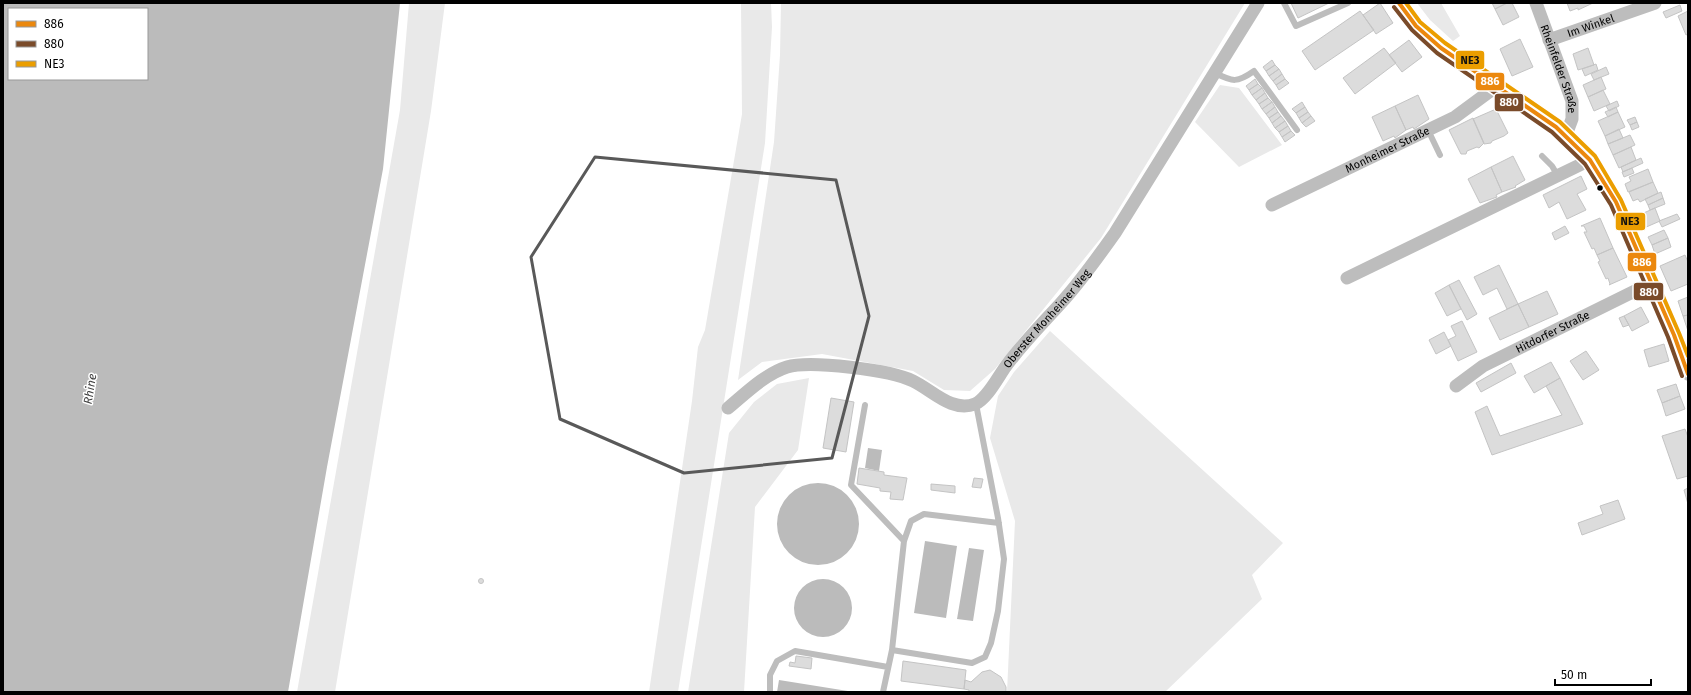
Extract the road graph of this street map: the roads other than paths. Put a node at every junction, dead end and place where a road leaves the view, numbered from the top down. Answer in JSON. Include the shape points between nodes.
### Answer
{"nodes":[{"id":1,"x":1258,"y":3,"type":"edge"},
{"id":2,"x":1284,"y":3,"type":"edge"},
{"id":3,"x":1348,"y":3,"type":"edge"},
{"id":4,"x":1399,"y":3,"type":"edge"},
{"id":5,"x":1536,"y":3,"type":"edge"},
{"id":6,"x":1655,"y":3,"type":"edge"},
{"id":7,"x":1549,"y":40,"type":"junction"},
{"id":8,"x":1215,"y":73,"type":"junction"},
{"id":9,"x":1497,"y":86,"type":"junction"},
{"id":10,"x":1297,"y":130,"type":"dead end"},
{"id":11,"x":1428,"y":130,"type":"junction"},
{"id":12,"x":1566,"y":135,"type":"junction"},
{"id":13,"x":1440,"y":155,"type":"dead end"},
{"id":14,"x":1542,"y":156,"type":"dead end"},
{"id":15,"x":1590,"y":160,"type":"junction"},
{"id":16,"x":1558,"y":176,"type":"junction"},
{"id":17,"x":1272,"y":205,"type":"dead end"},
{"id":18,"x":1347,"y":278,"type":"dead end"},
{"id":19,"x":1651,"y":283,"type":"junction"},
{"id":20,"x":1688,"y":374,"type":"edge"},
{"id":21,"x":1456,"y":386,"type":"dead end"},
{"id":22,"x":976,"y":404,"type":"junction"},
{"id":23,"x":865,"y":405,"type":"dead end"},
{"id":24,"x":728,"y":408,"type":"dead end"},
{"id":25,"x":999,"y":523,"type":"junction"},
{"id":26,"x":904,"y":541,"type":"junction"},
{"id":27,"x":892,"y":650,"type":"junction"},
{"id":28,"x":888,"y":667,"type":"junction"},
{"id":29,"x":770,"y":692,"type":"edge"},
{"id":30,"x":883,"y":692,"type":"edge"}],
"edges":[{"from":1,"to":8,"type":"street","name":"Oberster Monheimer Weg"},
{"from":2,"to":3,"type":"lane","via":[[1296,26]]},
{"from":4,"to":9,"type":"street","name":"Rheinfelder Straße","via":[[1416,26],[1441,48]]},
{"from":5,"to":7,"type":"street","name":"Rheinfelder Straße"},
{"from":6,"to":7,"type":"street","name":"Im Winkel"},
{"from":7,"to":12,"type":"street","name":"Rheinfelder Straße","via":[[1572,101],[1572,119]]},
{"from":8,"to":10,"type":"lane","via":[[1236,81],[1254,71]]},
{"from":8,"to":22,"type":"street","name":"Oberster Monheimer Weg","via":[[1091,267],[1032,332],[989,392]]},
{"from":9,"to":11,"type":"street","name":"Monheimer Straße","via":[[1455,117]]},
{"from":9,"to":12,"type":"street","name":"Rheinfelder Straße"},
{"from":11,"to":13,"type":"lane"},
{"from":11,"to":17,"type":"street","name":"Monheimer Straße"},
{"from":12,"to":15,"type":"street","name":"Rheinfelder Straße"},
{"from":14,"to":16,"type":"lane"},
{"from":15,"to":16,"type":"street"},
{"from":15,"to":19,"type":"street","name":"Rheinfelder Straße","via":[[1616,202]]},
{"from":16,"to":18,"type":"street"},
{"from":19,"to":20,"type":"street","name":"Rheinfelder Straße"},
{"from":19,"to":21,"type":"street","name":"Hitdorfer Straße","via":[[1483,366]]},
{"from":22,"to":24,"type":"street","via":[[963,406],[948,403],[912,381],[889,373],[816,365],[788,367],[762,380]]},
{"from":22,"to":25,"type":"lane"},
{"from":23,"to":26,"type":"lane","via":[[851,485]]},
{"from":25,"to":26,"type":"lane","via":[[924,514],[911,521]]},
{"from":25,"to":27,"type":"lane","via":[[1004,559],[998,610],[991,643],[985,657],[972,663]]},
{"from":26,"to":27,"type":"lane"},
{"from":27,"to":28,"type":"lane"},
{"from":28,"to":29,"type":"lane","via":[[795,651],[778,661],[770,675]]},
{"from":28,"to":30,"type":"lane"}]}
